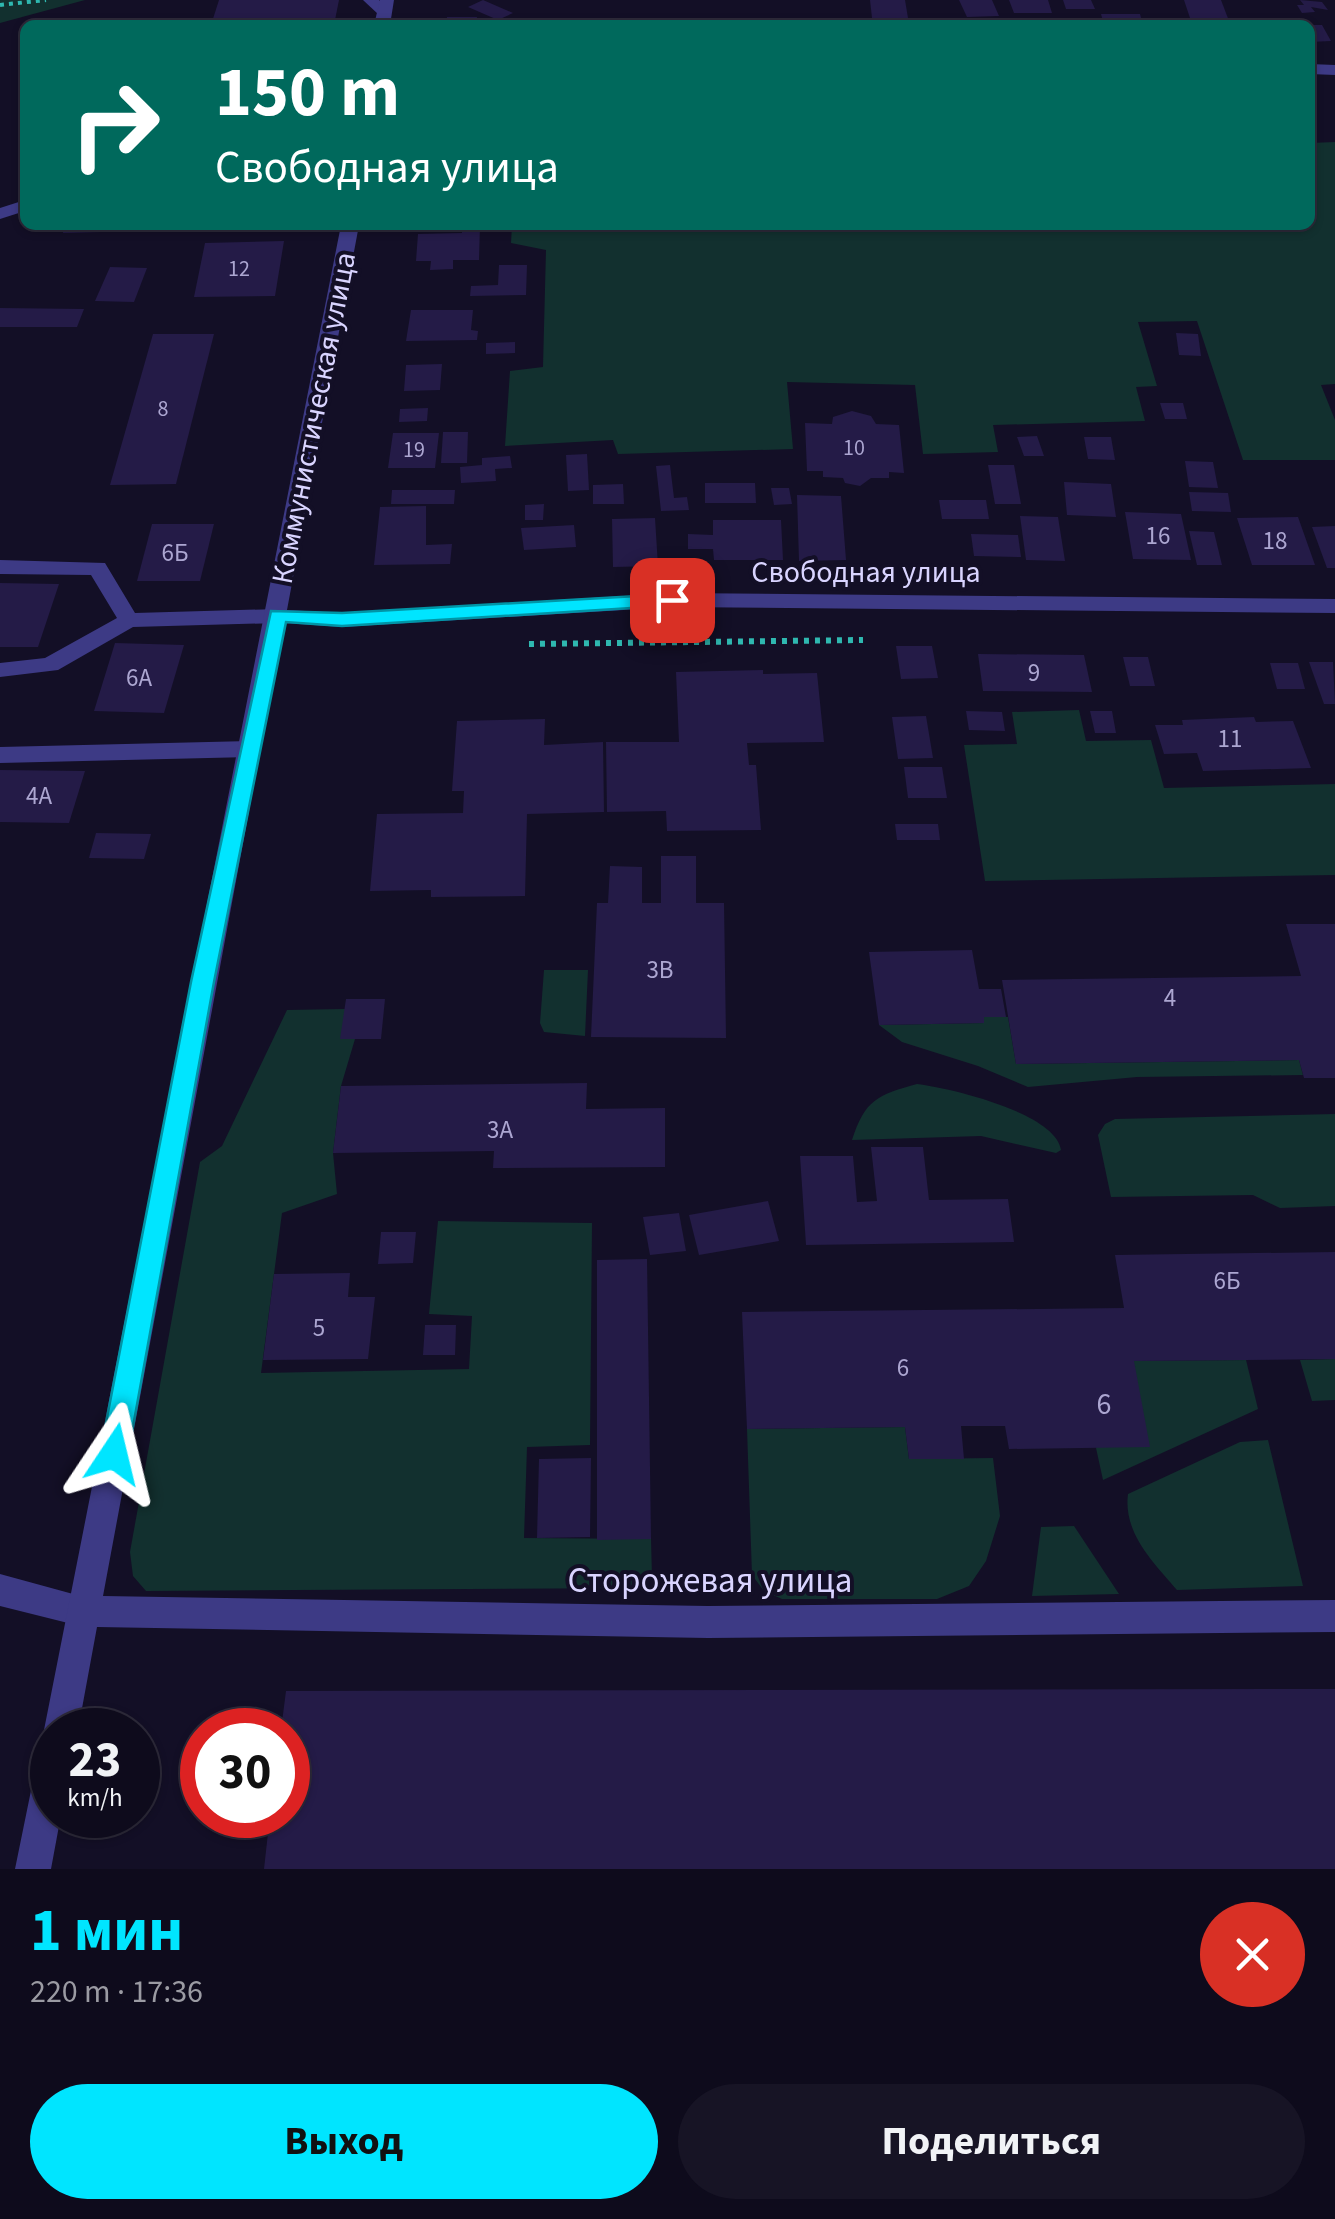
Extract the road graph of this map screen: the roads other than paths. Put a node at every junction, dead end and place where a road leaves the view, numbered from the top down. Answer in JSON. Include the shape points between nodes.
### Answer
{"nodes":[{"id":1,"x":370,"y":0,"type":"edge"},
{"id":2,"x":383,"y":17,"type":"edge"},
{"id":3,"x":349,"y":230,"type":"edge"},
{"id":4,"x":0,"y":568,"type":"edge"},
{"id":5,"x":1335,"y":606,"type":"edge"},
{"id":6,"x":278,"y":616,"type":"junction"},
{"id":7,"x":129,"y":620,"type":"junction"},
{"id":8,"x":0,"y":670,"type":"edge"},
{"id":9,"x":250,"y":748,"type":"junction"},
{"id":10,"x":0,"y":755,"type":"edge"},
{"id":11,"x":0,"y":1590,"type":"edge"},
{"id":12,"x":84,"y":1611,"type":"junction"},
{"id":13,"x":1335,"y":1616,"type":"edge"},
{"id":14,"x":65,"y":1708,"type":"edge"},
{"id":15,"x":39,"y":1838,"type":"edge"},
{"id":16,"x":33,"y":1869,"type":"edge"}],
"edges":[{"from":1,"to":2,"type":"street"},
{"from":3,"to":6,"type":"street","name":"Коммунистическая улица"},
{"from":4,"to":7,"type":"street","via":[[98,568]]},
{"from":5,"to":6,"type":"street","name":"Свободная улица","via":[[672,600],[342,620]]},
{"from":6,"to":7,"type":"street","name":"Свободная улица"},
{"from":6,"to":9,"type":"street","name":"Коммунистическая улица"},
{"from":7,"to":8,"type":"street","via":[[50,665]]},
{"from":9,"to":10,"type":"street"},
{"from":9,"to":12,"type":"street","name":"Коммунистическая улица"},
{"from":11,"to":12,"type":"street","name":"Сторожевая улица"},
{"from":12,"to":13,"type":"street","name":"Сторожевая улица","via":[[708,1622]]},
{"from":12,"to":14,"type":"street","name":"Коммунистическая улица"},
{"from":15,"to":16,"type":"street"}]}
